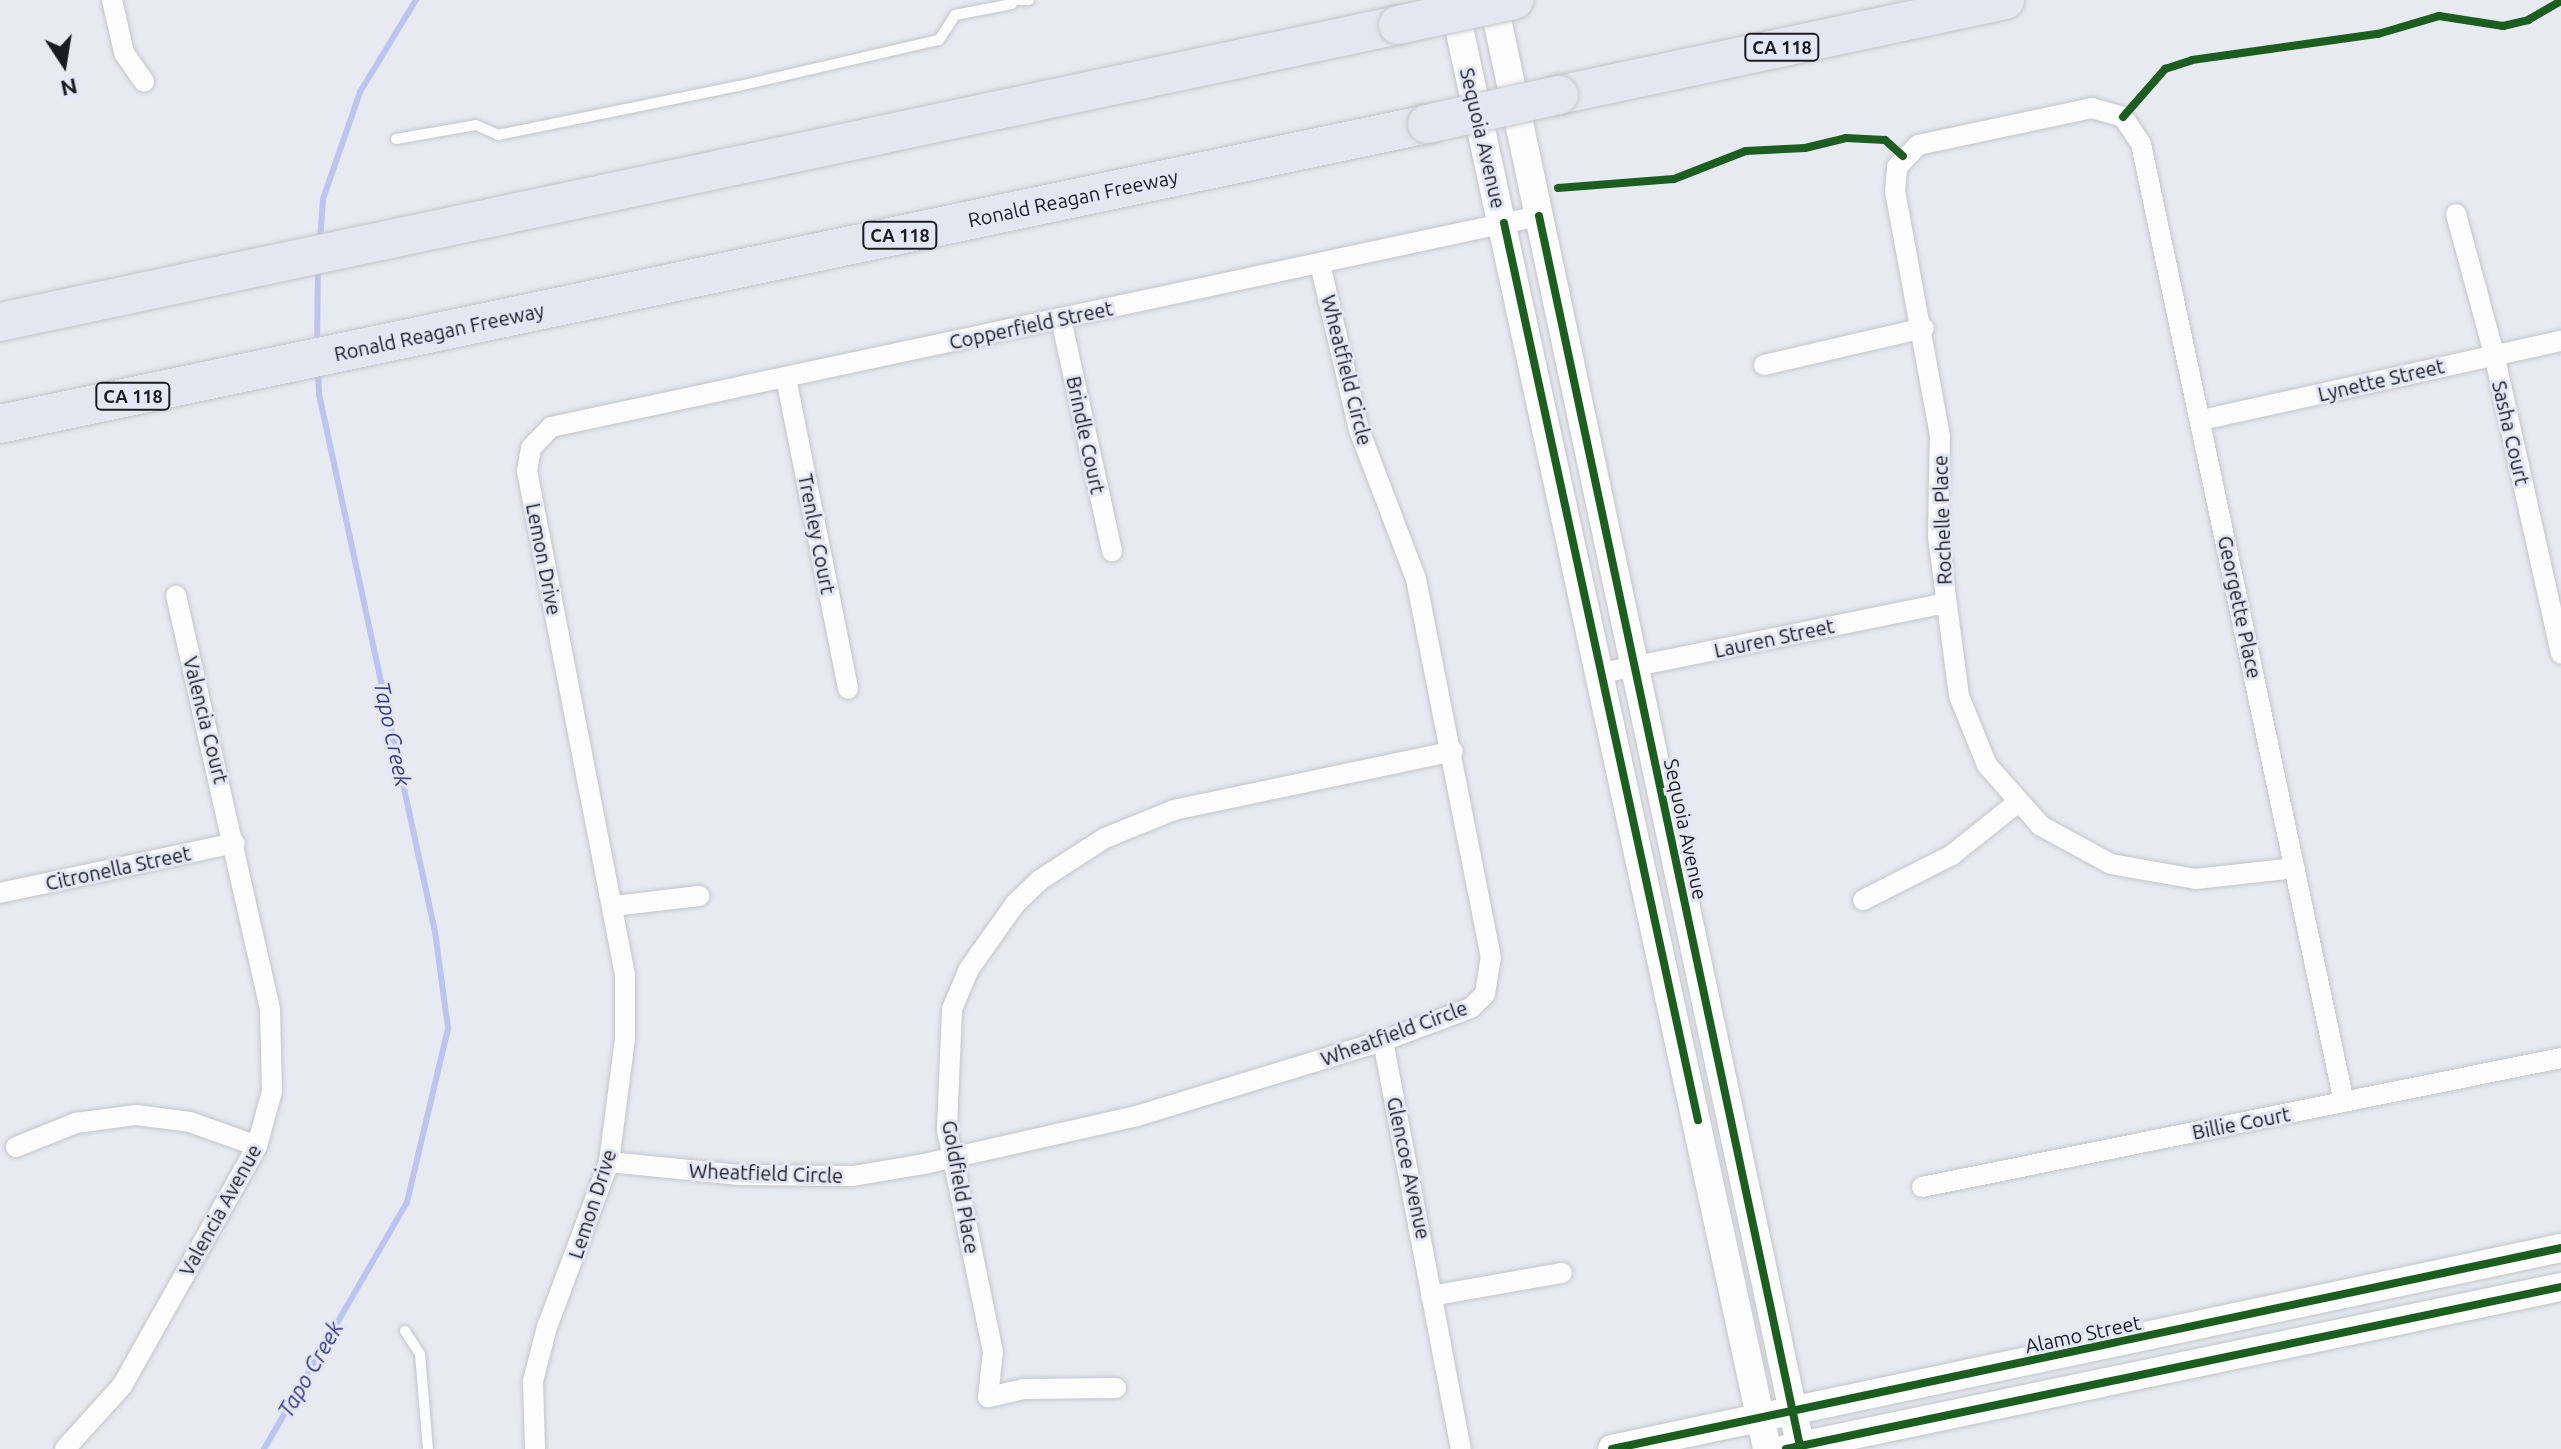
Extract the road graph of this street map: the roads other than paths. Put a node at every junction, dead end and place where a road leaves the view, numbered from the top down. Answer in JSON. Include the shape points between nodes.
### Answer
{"nodes":[{"id":1,"x":112,"y":0,"type":"edge"},
{"id":2,"x":1029,"y":0,"type":"edge"},
{"id":3,"x":1453,"y":0,"type":"edge"},
{"id":4,"x":1493,"y":0,"type":"edge"},
{"id":5,"x":1514,"y":0,"type":"edge"},
{"id":6,"x":2005,"y":0,"type":"edge"},
{"id":7,"x":1012,"y":2,"type":"edge"},
{"id":8,"x":144,"y":82,"type":"dead end"},
{"id":9,"x":2123,"y":117,"type":"joint"},
{"id":10,"x":396,"y":139,"type":"dead end"},
{"id":11,"x":2456,"y":214,"type":"dead end"},
{"id":12,"x":1539,"y":216,"type":"junction"},
{"id":13,"x":1504,"y":223,"type":"junction"},
{"id":14,"x":1320,"y":264,"type":"junction"},
{"id":15,"x":1061,"y":319,"type":"junction"},
{"id":16,"x":0,"y":322,"type":"edge"},
{"id":17,"x":1924,"y":328,"type":"junction"},
{"id":18,"x":2561,"y":341,"type":"edge"},
{"id":19,"x":2494,"y":354,"type":"junction"},
{"id":20,"x":1764,"y":365,"type":"dead end"},
{"id":21,"x":786,"y":378,"type":"junction"},
{"id":22,"x":2201,"y":420,"type":"junction"},
{"id":23,"x":0,"y":424,"type":"edge"},
{"id":24,"x":531,"y":448,"type":"joint"},
{"id":25,"x":1112,"y":551,"type":"dead end"},
{"id":26,"x":176,"y":596,"type":"dead end"},
{"id":27,"x":1945,"y":603,"type":"junction"},
{"id":28,"x":2561,"y":654,"type":"edge"},
{"id":29,"x":1635,"y":666,"type":"junction"},
{"id":30,"x":1602,"y":673,"type":"junction"},
{"id":31,"x":848,"y":689,"type":"dead end"},
{"id":32,"x":1453,"y":751,"type":"junction"},
{"id":33,"x":2017,"y":803,"type":"junction"},
{"id":34,"x":235,"y":843,"type":"junction"},
{"id":35,"x":2295,"y":868,"type":"junction"},
{"id":36,"x":0,"y":893,"type":"edge"},
{"id":37,"x":699,"y":896,"type":"dead end"},
{"id":38,"x":1863,"y":900,"type":"dead end"},
{"id":39,"x":614,"y":906,"type":"junction"},
{"id":40,"x":1383,"y":1041,"type":"junction"},
{"id":41,"x":2561,"y":1058,"type":"edge"},
{"id":42,"x":2344,"y":1102,"type":"junction"},
{"id":43,"x":257,"y":1146,"type":"junction"},
{"id":44,"x":16,"y":1147,"type":"dead end"},
{"id":45,"x":953,"y":1157,"type":"junction"},
{"id":46,"x":609,"y":1162,"type":"junction"},
{"id":47,"x":1922,"y":1187,"type":"dead end"},
{"id":48,"x":2561,"y":1248,"type":"edge"},
{"id":49,"x":1562,"y":1273,"type":"dead end"},
{"id":50,"x":2561,"y":1287,"type":"edge"},
{"id":51,"x":1431,"y":1296,"type":"junction"},
{"id":52,"x":405,"y":1331,"type":"dead end"},
{"id":53,"x":1116,"y":1388,"type":"dead end"},
{"id":54,"x":1795,"y":1411,"type":"junction"},
{"id":55,"x":1761,"y":1419,"type":"junction"},
{"id":56,"x":1796,"y":1448,"type":"edge"},
{"id":57,"x":65,"y":1449,"type":"edge"},
{"id":58,"x":428,"y":1449,"type":"edge"},
{"id":59,"x":535,"y":1449,"type":"edge"},
{"id":60,"x":1461,"y":1449,"type":"edge"},
{"id":61,"x":1612,"y":1449,"type":"edge"},
{"id":62,"x":1767,"y":1449,"type":"edge"}],
"edges":[{"from":1,"to":8,"type":"street","via":[[124,53]]},
{"from":2,"to":7,"type":"lane"},
{"from":3,"to":13,"type":"main road","name":"Sequoia Avenue"},
{"from":4,"to":12,"type":"main road","name":"Sequoia Avenue"},
{"from":5,"to":16,"type":"highway","bridge":true},
{"from":6,"to":23,"type":"highway","name":"Ronald Reagan Freeway","number":"CA 118","bridge":true},
{"from":7,"to":10,"type":"lane","via":[[955,15],[939,40],[739,86],[498,135],[476,125]]},
{"from":9,"to":17,"type":"street","name":"Rochelle Place","via":[[2092,108],[1933,140],[1903,156],[1895,192]]},
{"from":9,"to":22,"type":"street","name":"Georgette Place","via":[[2141,144]]},
{"from":11,"to":19,"type":"street","name":"Sasha Court"},
{"from":12,"to":13,"type":"street","name":"Copperfield Street"},
{"from":12,"to":29,"type":"main road","name":"Sequoia Avenue"},
{"from":13,"to":14,"type":"street","name":"Copperfield Street"},
{"from":13,"to":30,"type":"main road","name":"Sequoia Avenue"},
{"from":14,"to":15,"type":"street","name":"Copperfield Street"},
{"from":14,"to":32,"type":"street","name":"Wheatfield Circle","via":[[1359,430],[1416,579]]},
{"from":15,"to":21,"type":"street","name":"Copperfield Street"},
{"from":15,"to":25,"type":"street","name":"Brindle Court"},
{"from":17,"to":20,"type":"street"},
{"from":17,"to":27,"type":"street","name":"Rochelle Place","via":[[1940,436],[1938,536]]},
{"from":18,"to":19,"type":"street","name":"Lynette Street"},
{"from":19,"to":22,"type":"street","name":"Lynette Street"},
{"from":19,"to":28,"type":"street","name":"Sasha Court"},
{"from":21,"to":24,"type":"street","name":"Copperfield Street","via":[[551,427]]},
{"from":21,"to":31,"type":"street","name":"Trenley Court"},
{"from":22,"to":35,"type":"street","name":"Georgette Place"},
{"from":24,"to":39,"type":"street","name":"Lemon Drive","via":[[527,471]]},
{"from":26,"to":34,"type":"street","name":"Valencia Court"},
{"from":27,"to":29,"type":"street","name":"Lauren Street"},
{"from":27,"to":33,"type":"street","name":"Rochelle Place","via":[[1969,727],[1987,765]]},
{"from":29,"to":30,"type":"street","name":"Lauren Street"},
{"from":29,"to":54,"type":"main road","name":"Sequoia Avenue"},
{"from":30,"to":55,"type":"main road","name":"Sequoia Avenue"},
{"from":32,"to":40,"type":"street","name":"Wheatfield Circle","via":[[1492,977],[1471,1008]]},
{"from":32,"to":45,"type":"street","name":"Goldfield Place","via":[[1174,810],[1105,838],[1040,880],[990,934],[952,1009],[946,1083]]},
{"from":33,"to":35,"type":"street","name":"Rochelle Place","via":[[2072,847],[2142,873],[2196,879]]},
{"from":33,"to":38,"type":"street","via":[[1952,855]]},
{"from":34,"to":36,"type":"street","name":"Citronella Street"},
{"from":34,"to":43,"type":"street","name":"Valencia Avenue","via":[[274,1038],[272,1091]]},
{"from":35,"to":42,"type":"street","name":"Georgette Place"},
{"from":37,"to":39,"type":"street"},
{"from":39,"to":46,"type":"street","name":"Lemon Drive","via":[[625,975],[625,1038]]},
{"from":40,"to":45,"type":"street","name":"Wheatfield Circle","via":[[1137,1116]]},
{"from":40,"to":51,"type":"street","name":"Glencoe Avenue"},
{"from":41,"to":42,"type":"street","name":"Billie Court"},
{"from":42,"to":47,"type":"street","name":"Billie Court"},
{"from":43,"to":44,"type":"street","via":[[190,1122],[136,1115],[76,1123]]},
{"from":43,"to":57,"type":"street","name":"Valencia Avenue","via":[[122,1386]]},
{"from":45,"to":46,"type":"street","name":"Wheatfield Circle","via":[[853,1176],[739,1175]]},
{"from":45,"to":53,"type":"street","name":"Goldfield Place","via":[[993,1352],[988,1397],[1024,1389]]},
{"from":46,"to":59,"type":"street","name":"Lemon Drive","via":[[533,1381]]},
{"from":48,"to":54,"type":"main road","name":"Alamo Street"},
{"from":49,"to":51,"type":"street"},
{"from":50,"to":56,"type":"main road"},
{"from":51,"to":60,"type":"street","name":"Glencoe Avenue"},
{"from":52,"to":58,"type":"lane","via":[[420,1354]]},
{"from":54,"to":55,"type":"main road","name":"Alamo Street"},
{"from":54,"to":56,"type":"main road","name":"Sequoia Avenue"},
{"from":55,"to":61,"type":"main road","name":"Alamo Street"},
{"from":55,"to":62,"type":"main road","name":"Sequoia Avenue"}]}
